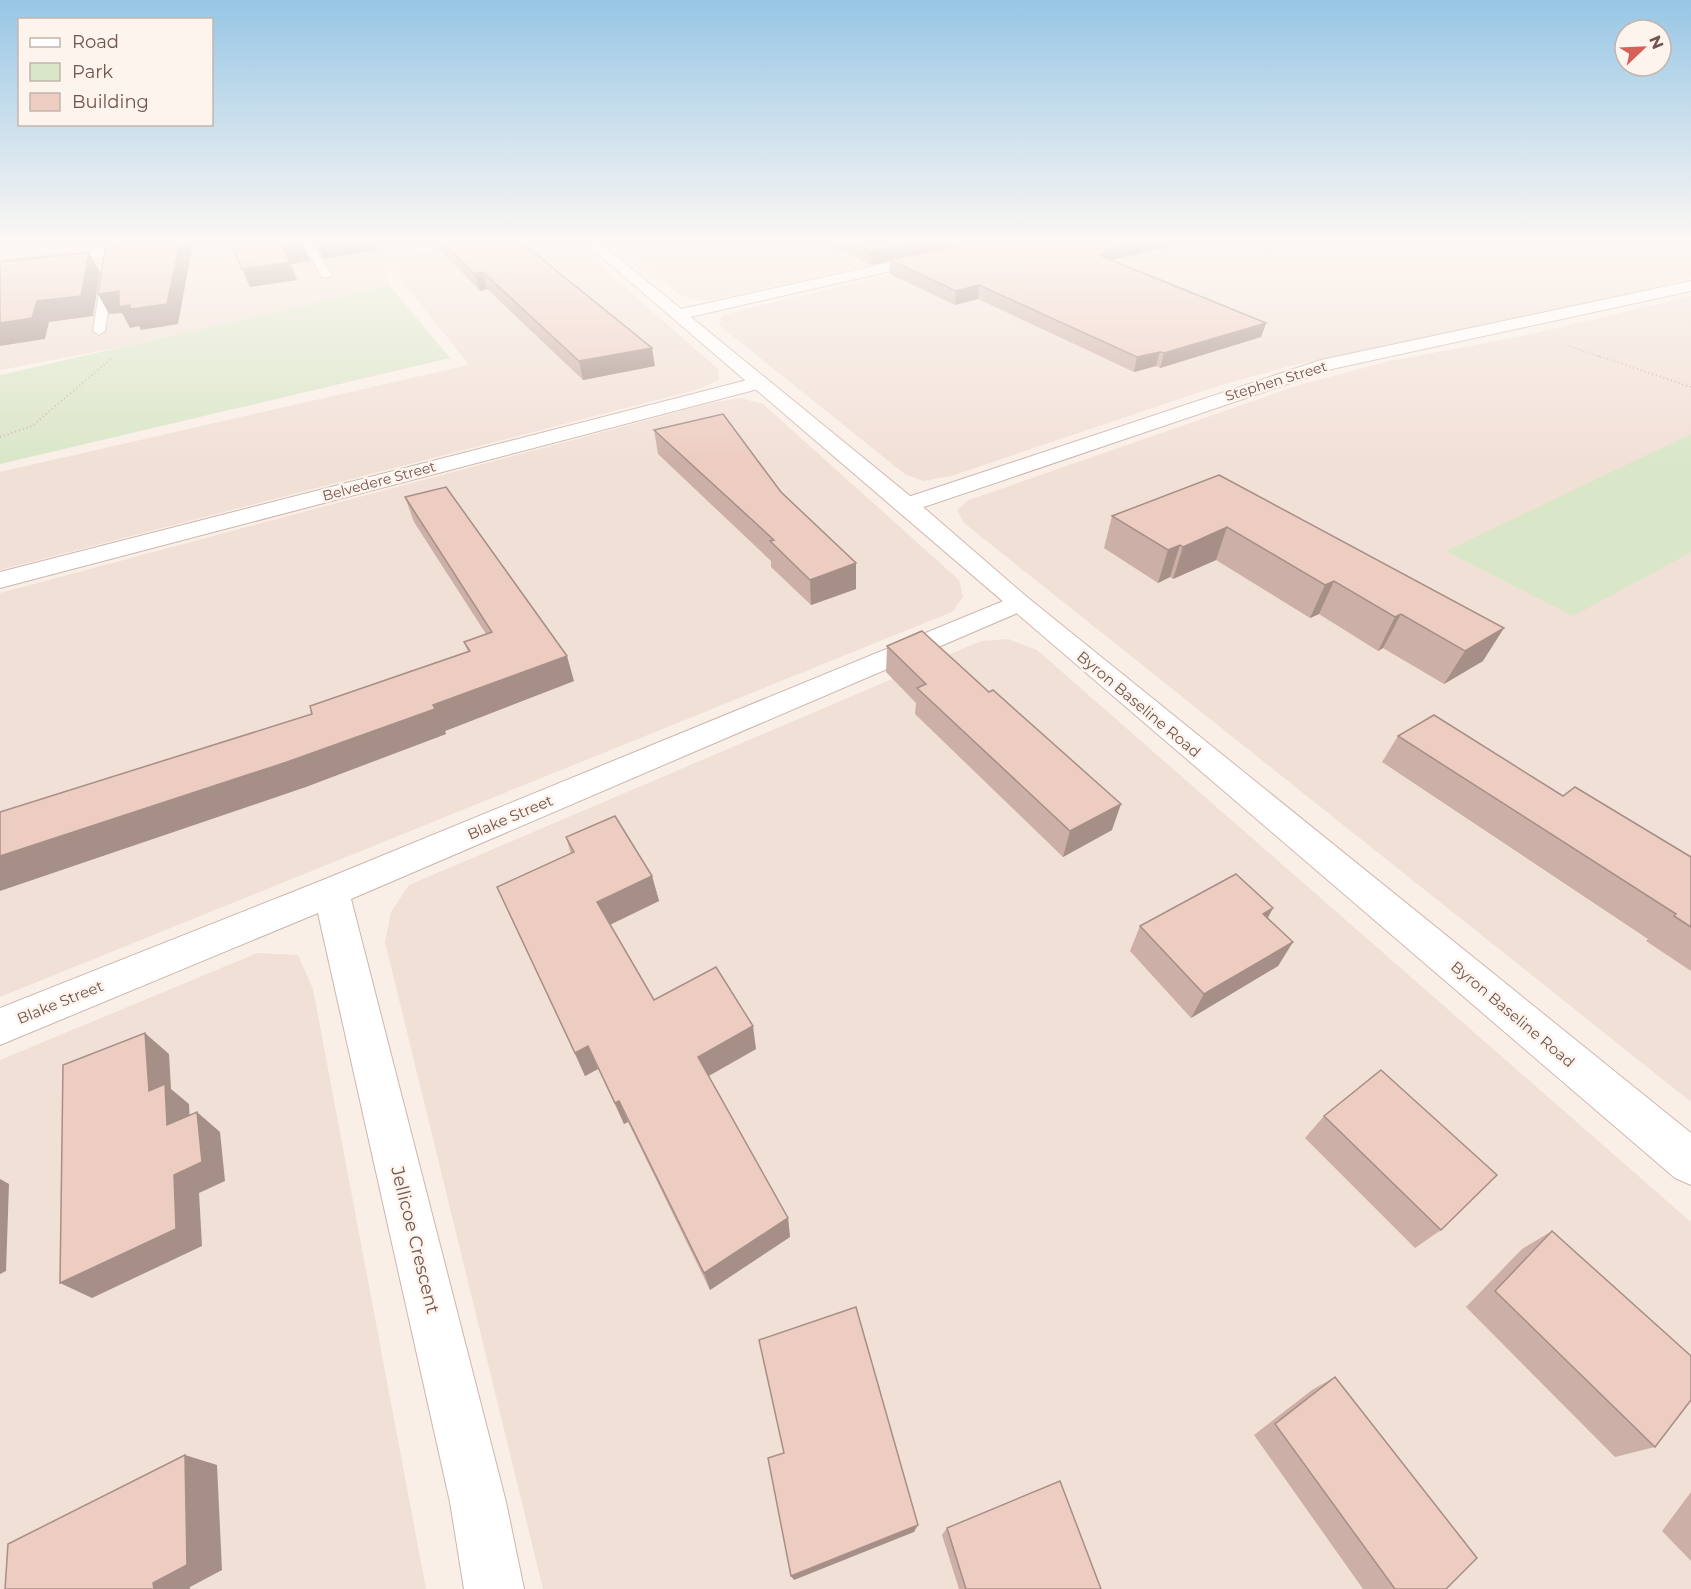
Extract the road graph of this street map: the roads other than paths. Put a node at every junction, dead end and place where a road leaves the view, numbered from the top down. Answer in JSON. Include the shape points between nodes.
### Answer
{"nodes":[{"id":1,"x":101,"y":316,"type":"edge"},
{"id":2,"x":683,"y":316,"type":"edge"},
{"id":3,"x":1551,"y":316,"type":"edge"},
{"id":4,"x":99,"y":331,"type":"dead end"},
{"id":5,"x":759,"y":383,"type":"junction"},
{"id":6,"x":907,"y":505,"type":"junction"},
{"id":7,"x":0,"y":580,"type":"edge"},
{"id":8,"x":1018,"y":603,"type":"junction"},
{"id":9,"x":331,"y":892,"type":"junction"},
{"id":10,"x":0,"y":1027,"type":"edge"},
{"id":11,"x":1691,"y":1162,"type":"edge"},
{"id":12,"x":494,"y":1589,"type":"edge"}],
"edges":[{"from":1,"to":4,"type":"lane"},
{"from":2,"to":5,"type":"street","name":"Byron Baseline Road"},
{"from":3,"to":6,"type":"street","name":"Stephen Street","via":[[1328,364]]},
{"from":5,"to":6,"type":"street","name":"Byron Baseline Road"},
{"from":5,"to":7,"type":"street","name":"Belvedere Street"},
{"from":6,"to":8,"type":"street","name":"Byron Baseline Road"},
{"from":8,"to":9,"type":"street","name":"Blake Street"},
{"from":8,"to":11,"type":"street","name":"Byron Baseline Road"},
{"from":9,"to":10,"type":"street","name":"Blake Street"},
{"from":9,"to":12,"type":"street","name":"Jellicoe Crescent","via":[[478,1502]]}]}
